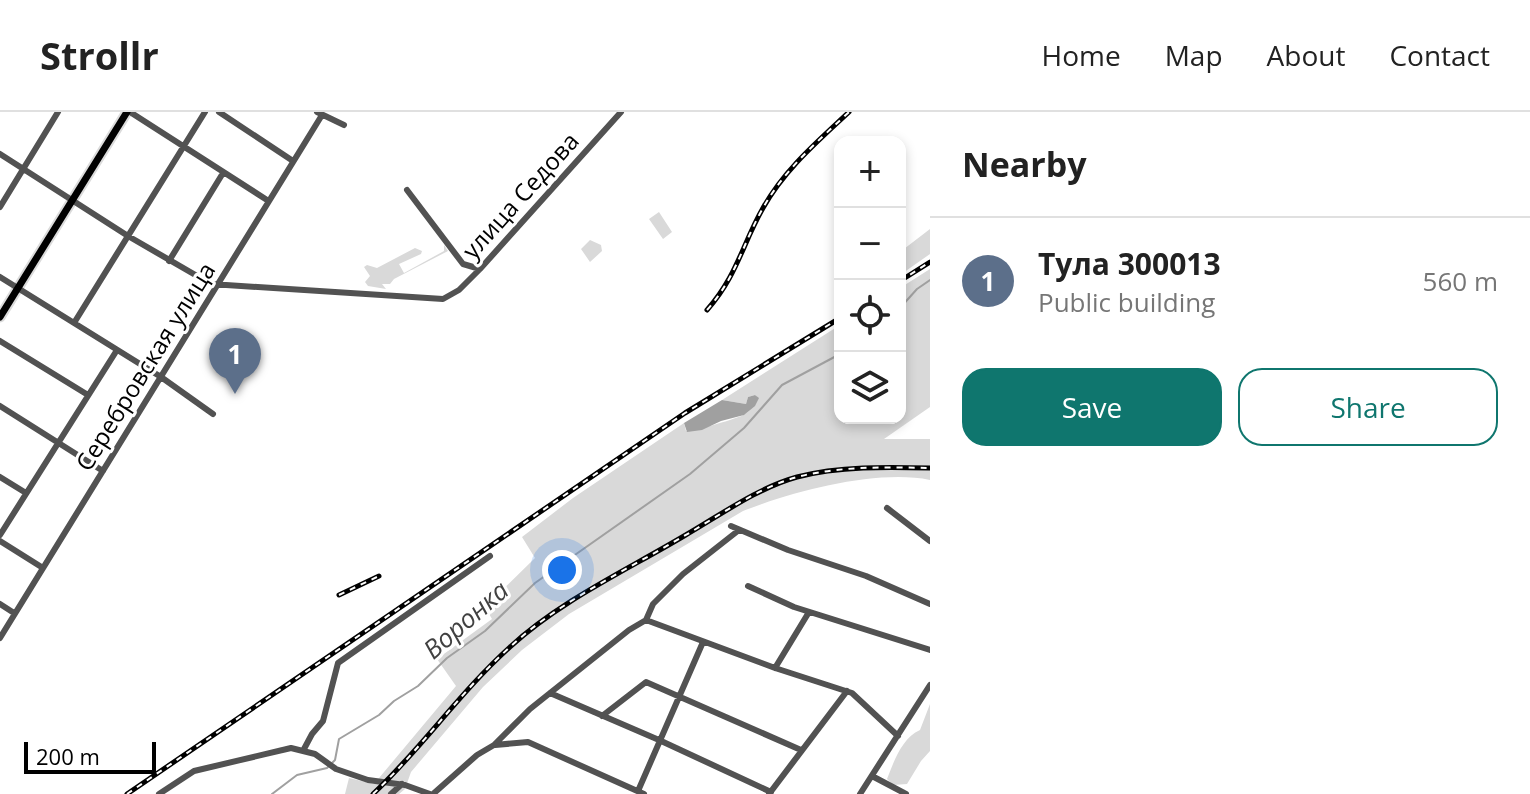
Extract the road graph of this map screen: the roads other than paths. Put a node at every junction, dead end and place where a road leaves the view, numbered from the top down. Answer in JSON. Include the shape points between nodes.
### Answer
{"nodes":[{"id":1,"x":58,"y":112,"type":"edge"},
{"id":2,"x":128,"y":112,"type":"edge"},
{"id":3,"x":205,"y":112,"type":"edge"},
{"id":4,"x":219,"y":112,"type":"edge"},
{"id":5,"x":621,"y":112,"type":"edge"},
{"id":6,"x":319,"y":113,"type":"edge"},
{"id":7,"x":344,"y":125,"type":"dead end"},
{"id":8,"x":183,"y":147,"type":"junction"},
{"id":9,"x":0,"y":154,"type":"edge"},
{"id":10,"x":293,"y":161,"type":"junction"},
{"id":11,"x":24,"y":168,"type":"junction"},
{"id":12,"x":223,"y":173,"type":"junction"},
{"id":13,"x":407,"y":190,"type":"dead end"},
{"id":14,"x":73,"y":199,"type":"junction"},
{"id":15,"x":267,"y":200,"type":"junction"},
{"id":16,"x":0,"y":207,"type":"edge"},
{"id":17,"x":128,"y":236,"type":"junction"},
{"id":18,"x":169,"y":261,"type":"junction"},
{"id":19,"x":480,"y":269,"type":"junction"},
{"id":20,"x":0,"y":277,"type":"edge"},
{"id":21,"x":217,"y":286,"type":"junction"},
{"id":22,"x":17,"y":288,"type":"junction"},
{"id":23,"x":0,"y":317,"type":"edge"},
{"id":24,"x":74,"y":323,"type":"junction"},
{"id":25,"x":0,"y":341,"type":"edge"},
{"id":26,"x":117,"y":350,"type":"junction"},
{"id":27,"x":161,"y":377,"type":"junction"},
{"id":28,"x":88,"y":395,"type":"junction"},
{"id":29,"x":0,"y":406,"type":"edge"},
{"id":30,"x":213,"y":414,"type":"dead end"},
{"id":31,"x":58,"y":442,"type":"junction"},
{"id":32,"x":103,"y":471,"type":"junction"},
{"id":33,"x":0,"y":477,"type":"edge"},
{"id":34,"x":26,"y":493,"type":"junction"},
{"id":35,"x":887,"y":508,"type":"dead end"},
{"id":36,"x":0,"y":535,"type":"edge"},
{"id":37,"x":0,"y":541,"type":"edge"},
{"id":38,"x":930,"y":541,"type":"edge"},
{"id":39,"x":490,"y":556,"type":"dead end"},
{"id":40,"x":43,"y":568,"type":"junction"},
{"id":41,"x":748,"y":586,"type":"dead end"},
{"id":42,"x":0,"y":604,"type":"edge"},
{"id":43,"x":930,"y":604,"type":"edge"},
{"id":44,"x":809,"y":612,"type":"junction"},
{"id":45,"x":14,"y":613,"type":"junction"},
{"id":46,"x":646,"y":620,"type":"junction"},
{"id":47,"x":0,"y":638,"type":"edge"},
{"id":48,"x":703,"y":642,"type":"junction"},
{"id":49,"x":930,"y":650,"type":"edge"},
{"id":50,"x":775,"y":668,"type":"junction"},
{"id":51,"x":930,"y":685,"type":"edge"},
{"id":52,"x":847,"y":691,"type":"junction"},
{"id":53,"x":550,"y":693,"type":"junction"},
{"id":54,"x":680,"y":695,"type":"junction"},
{"id":55,"x":602,"y":716,"type":"junction"},
{"id":56,"x":898,"y":736,"type":"junction"},
{"id":57,"x":659,"y":740,"type":"junction"},
{"id":58,"x":494,"y":745,"type":"junction"},
{"id":59,"x":304,"y":749,"type":"junction"},
{"id":60,"x":801,"y":750,"type":"junction"},
{"id":61,"x":872,"y":776,"type":"junction"},
{"id":62,"x":402,"y":784,"type":"junction"},
{"id":63,"x":641,"y":793,"type":"edge"},
{"id":64,"x":770,"y":793,"type":"edge"},
{"id":65,"x":159,"y":794,"type":"edge"},
{"id":66,"x":391,"y":794,"type":"edge"},
{"id":67,"x":432,"y":794,"type":"edge"},
{"id":68,"x":860,"y":794,"type":"edge"},
{"id":69,"x":906,"y":794,"type":"edge"}],
"edges":[{"from":1,"to":11,"type":"street"},
{"from":2,"to":8,"type":"street"},
{"from":2,"to":14,"type":"main road"},
{"from":3,"to":8,"type":"street"},
{"from":4,"to":10,"type":"street"},
{"from":5,"to":19,"type":"street","name":"улица Седова"},
{"from":6,"to":7,"type":"street"},
{"from":6,"to":10,"type":"street","name":"Серебровская улица"},
{"from":8,"to":12,"type":"street"},
{"from":8,"to":17,"type":"street"},
{"from":9,"to":11,"type":"street"},
{"from":10,"to":15,"type":"street","name":"Серебровская улица"},
{"from":11,"to":14,"type":"street"},
{"from":11,"to":16,"type":"street"},
{"from":12,"to":15,"type":"street"},
{"from":12,"to":18,"type":"street"},
{"from":13,"to":19,"type":"street","via":[[463,264]]},
{"from":14,"to":17,"type":"street"},
{"from":14,"to":22,"type":"main road"},
{"from":15,"to":21,"type":"street","name":"Серебровская улица"},
{"from":17,"to":18,"type":"street"},
{"from":17,"to":24,"type":"street"},
{"from":18,"to":21,"type":"street"},
{"from":19,"to":21,"type":"street","name":"улица Седова","via":[[443,299]]},
{"from":20,"to":22,"type":"street"},
{"from":21,"to":27,"type":"street","name":"Серебровская улица"},
{"from":22,"to":23,"type":"main road"},
{"from":22,"to":24,"type":"street"},
{"from":24,"to":26,"type":"street"},
{"from":25,"to":28,"type":"street"},
{"from":26,"to":27,"type":"street"},
{"from":26,"to":28,"type":"street"},
{"from":27,"to":30,"type":"street"},
{"from":27,"to":32,"type":"street","name":"Серебровская улица"},
{"from":28,"to":31,"type":"street"},
{"from":29,"to":31,"type":"street"},
{"from":31,"to":32,"type":"street"},
{"from":31,"to":34,"type":"street"},
{"from":32,"to":40,"type":"street","name":"Серебровская улица"},
{"from":33,"to":34,"type":"street"},
{"from":34,"to":36,"type":"street"},
{"from":35,"to":38,"type":"street"},
{"from":37,"to":40,"type":"street"},
{"from":39,"to":59,"type":"street","via":[[338,663],[323,721]]},
{"from":40,"to":45,"type":"street","name":"Серебровская улица"},
{"from":41,"to":44,"type":"street"},
{"from":42,"to":45,"type":"street"},
{"from":43,"to":46,"type":"street","via":[[735,528],[653,604]]},
{"from":44,"to":49,"type":"street"},
{"from":44,"to":50,"type":"street"},
{"from":45,"to":47,"type":"street","name":"Серебровская улица"},
{"from":46,"to":48,"type":"street"},
{"from":46,"to":53,"type":"street"},
{"from":48,"to":50,"type":"street"},
{"from":48,"to":54,"type":"street"},
{"from":50,"to":52,"type":"street"},
{"from":51,"to":56,"type":"street"},
{"from":52,"to":56,"type":"street"},
{"from":52,"to":60,"type":"street"},
{"from":53,"to":55,"type":"street"},
{"from":53,"to":58,"type":"street"},
{"from":54,"to":55,"type":"street","via":[[646,682]]},
{"from":54,"to":57,"type":"street"},
{"from":54,"to":60,"type":"street"},
{"from":55,"to":57,"type":"street"},
{"from":56,"to":61,"type":"street"},
{"from":57,"to":63,"type":"street"},
{"from":57,"to":64,"type":"street"},
{"from":58,"to":63,"type":"street","via":[[528,742]]},
{"from":58,"to":67,"type":"street"},
{"from":59,"to":62,"type":"street","via":[[336,769]]},
{"from":59,"to":65,"type":"street","via":[[274,750],[194,771]]},
{"from":60,"to":64,"type":"street"},
{"from":61,"to":68,"type":"street"},
{"from":61,"to":69,"type":"street"},
{"from":62,"to":66,"type":"street"},
{"from":62,"to":67,"type":"street"}]}
